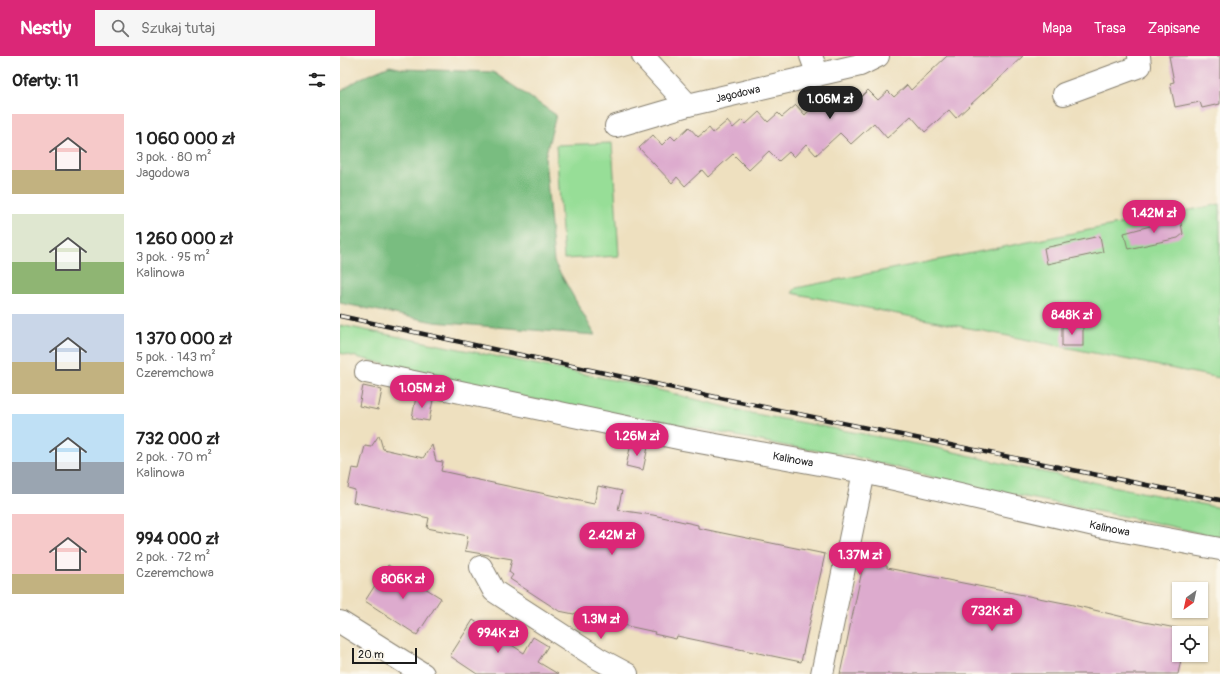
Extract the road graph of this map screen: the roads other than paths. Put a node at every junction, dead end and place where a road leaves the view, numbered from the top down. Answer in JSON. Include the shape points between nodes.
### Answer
{"nodes":[{"id":1,"x":643,"y":56,"type":"edge"},
{"id":2,"x":878,"y":56,"type":"edge"},
{"id":3,"x":1139,"y":56,"type":"edge"},
{"id":4,"x":814,"y":66,"type":"edge"},
{"id":5,"x":1064,"y":94,"type":"dead end"},
{"id":6,"x":688,"y":105,"type":"junction"},
{"id":7,"x":616,"y":126,"type":"dead end"},
{"id":8,"x":366,"y":372,"type":"dead end"},
{"id":9,"x":864,"y":472,"type":"junction"},
{"id":10,"x":1220,"y":549,"type":"edge"},
{"id":11,"x":481,"y":567,"type":"dead end"},
{"id":12,"x":340,"y":622,"type":"edge"},
{"id":13,"x":423,"y":674,"type":"edge"},
{"id":14,"x":627,"y":674,"type":"edge"},
{"id":15,"x":822,"y":674,"type":"edge"}],
"edges":[{"from":1,"to":6,"type":"street"},
{"from":2,"to":4,"type":"street","name":"Jagodowa","via":[[860,65]]},
{"from":3,"to":5,"type":"street","via":[[1140,66]]},
{"from":4,"to":6,"type":"street","name":"Jagodowa"},
{"from":6,"to":7,"type":"street","name":"Jagodowa"},
{"from":8,"to":9,"type":"street","name":"Kalinowa","via":[[683,439]]},
{"from":9,"to":10,"type":"street","name":"Kalinowa","via":[[1103,527]]},
{"from":9,"to":15,"type":"street"},
{"from":11,"to":14,"type":"street","via":[[494,591],[599,659]]},
{"from":12,"to":13,"type":"street"}]}
